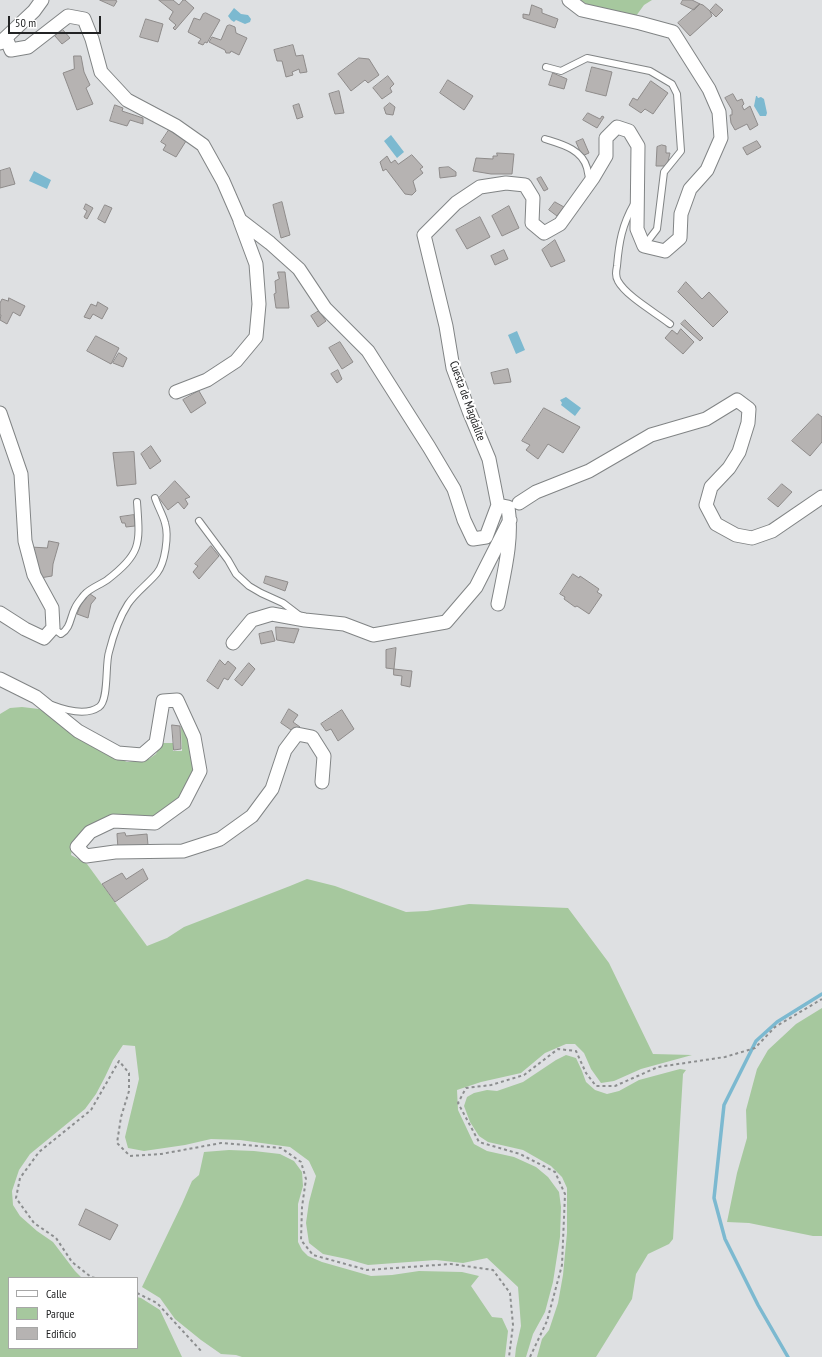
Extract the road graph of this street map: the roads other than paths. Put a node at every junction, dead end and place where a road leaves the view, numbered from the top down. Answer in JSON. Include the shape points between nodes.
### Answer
{"nodes":[{"id":1,"x":42,"y":0,"type":"edge"},
{"id":2,"x":569,"y":0,"type":"edge"},
{"id":3,"x":3,"y":41,"type":"edge"},
{"id":4,"x":546,"y":67,"type":"dead end"},
{"id":5,"x":545,"y":139,"type":"dead end"},
{"id":6,"x":590,"y":182,"type":"junction"},
{"id":7,"x":638,"y":197,"type":"junction"},
{"id":8,"x":240,"y":220,"type":"junction"},
{"id":9,"x":644,"y":246,"type":"junction"},
{"id":10,"x":670,"y":324,"type":"dead end"},
{"id":11,"x":176,"y":392,"type":"dead end"},
{"id":12,"x":0,"y":413,"type":"edge"},
{"id":13,"x":155,"y":498,"type":"dead end"},
{"id":14,"x":822,"y":498,"type":"edge"},
{"id":15,"x":137,"y":502,"type":"dead end"},
{"id":16,"x":509,"y":509,"type":"junction"},
{"id":17,"x":199,"y":521,"type":"dead end"},
{"id":18,"x":498,"y":604,"type":"dead end"},
{"id":19,"x":0,"y":613,"type":"edge"},
{"id":20,"x":305,"y":620,"type":"junction"},
{"id":21,"x":54,"y":628,"type":"junction"},
{"id":22,"x":233,"y":643,"type":"dead end"},
{"id":23,"x":0,"y":679,"type":"edge"},
{"id":24,"x":36,"y":697,"type":"junction"},
{"id":25,"x":322,"y":782,"type":"dead end"}],
"edges":[{"from":1,"to":3,"type":"street"},
{"from":2,"to":9,"type":"street","via":[[582,10],[673,32],[709,90],[719,112],[721,138],[707,170],[690,189],[681,214],[680,238],[665,251]]},
{"from":3,"to":8,"type":"street","via":[[11,50],[28,47],[68,16],[84,19],[101,72],[127,100],[176,126],[203,145],[223,181]]},
{"from":4,"to":9,"type":"lane","via":[[561,71],[587,58],[650,71],[672,84],[677,94],[681,151],[664,172],[657,229]]},
{"from":5,"to":6,"type":"lane","via":[[566,145],[579,155],[587,168]]},
{"from":6,"to":7,"type":"street","name":"Cuesta de Magdalite","via":[[606,156],[606,138],[617,127],[629,131],[638,146]]},
{"from":6,"to":16,"type":"street","name":"Cuesta de Magdalite","via":[[560,224],[544,233],[532,223],[532,198],[525,185],[506,184],[480,187],[456,203],[424,235],[446,326],[453,368]]},
{"from":7,"to":9,"type":"street","name":"Cuesta de Magdalite","via":[[637,228]]},
{"from":7,"to":10,"type":"lane","via":[[622,228],[617,280],[630,294]]},
{"from":8,"to":11,"type":"street","via":[[256,264],[259,304],[256,338],[236,361],[207,380]]},
{"from":8,"to":16,"type":"street","via":[[270,242],[299,269],[325,308],[368,351],[454,489],[464,520],[474,539],[486,538]]},
{"from":12,"to":21,"type":"street","via":[[21,474],[25,541],[34,575],[52,608]]},
{"from":13,"to":24,"type":"lane","via":[[166,525],[165,558],[157,573],[128,604],[116,628],[107,658],[104,701],[99,707],[86,712],[59,707]]},
{"from":14,"to":16,"type":"street","via":[[772,531],[752,538],[736,535],[716,524],[706,505],[711,487],[729,468],[739,452],[748,423],[749,409],[737,400],[706,419],[651,435],[589,471],[536,492]]},
{"from":15,"to":21,"type":"lane","via":[[138,547],[126,564],[107,580],[88,591],[75,608],[64,632],[61,634]]},
{"from":16,"to":18,"type":"street","via":[[506,563]]},
{"from":16,"to":20,"type":"street","via":[[476,587],[446,622],[373,635],[344,624]]},
{"from":17,"to":20,"type":"lane","via":[[236,574],[261,594],[283,602]]},
{"from":19,"to":21,"type":"street","via":[[25,630],[44,638]]},
{"from":20,"to":22,"type":"street","via":[[272,614],[252,620]]},
{"from":23,"to":24,"type":"street"},
{"from":24,"to":25,"type":"street","via":[[78,731],[118,753],[142,755],[156,743],[164,701],[177,700],[194,737],[200,771],[184,802],[155,823],[113,821],[90,832],[77,847],[86,856],[115,852],[183,851],[220,839],[252,816],[272,789],[285,750],[297,734],[312,737],[324,756]]}]}
